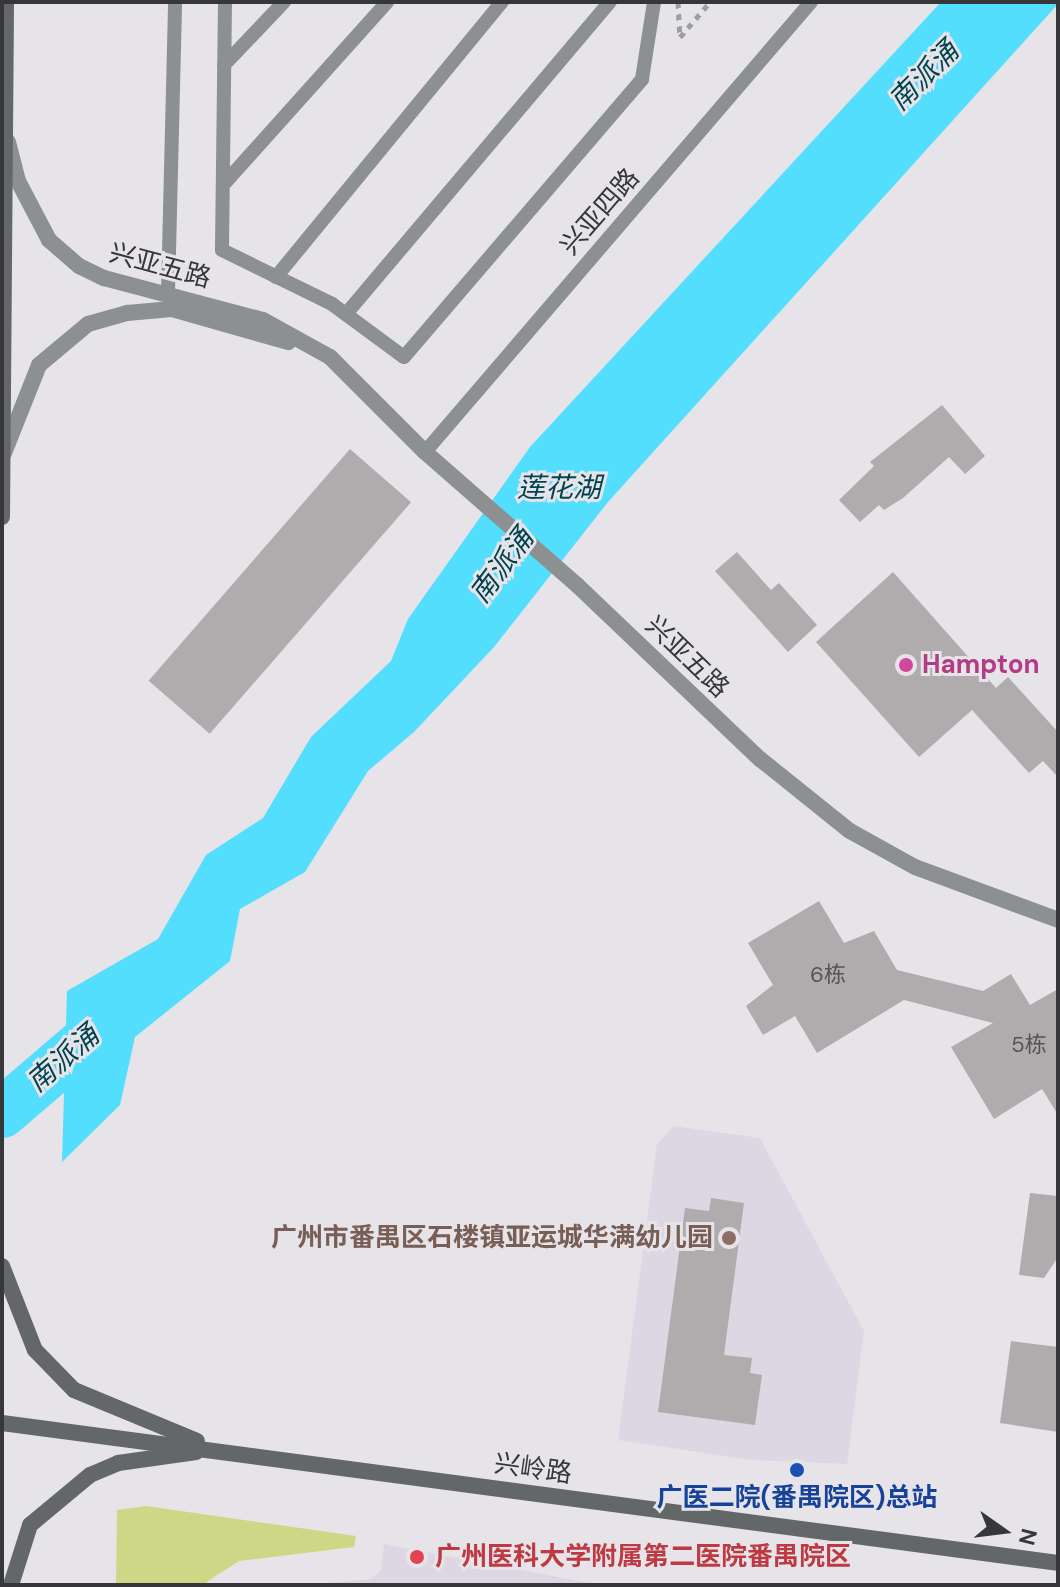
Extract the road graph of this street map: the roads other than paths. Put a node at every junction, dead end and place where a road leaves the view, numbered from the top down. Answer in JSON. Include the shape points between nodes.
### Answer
{"nodes":[{"id":1,"x":6,"y":2,"type":"edge"},
{"id":2,"x":175,"y":2,"type":"edge"},
{"id":3,"x":225,"y":2,"type":"edge"},
{"id":4,"x":284,"y":2,"type":"edge"},
{"id":5,"x":387,"y":2,"type":"edge"},
{"id":6,"x":502,"y":2,"type":"edge"},
{"id":7,"x":610,"y":2,"type":"edge"},
{"id":8,"x":654,"y":2,"type":"edge"},
{"id":9,"x":811,"y":2,"type":"edge"},
{"id":10,"x":224,"y":65,"type":"junction"},
{"id":11,"x":5,"y":129,"type":"junction"},
{"id":12,"x":223,"y":185,"type":"junction"},
{"id":13,"x":276,"y":277,"type":"junction"},
{"id":14,"x":168,"y":293,"type":"junction"},
{"id":15,"x":346,"y":314,"type":"junction"},
{"id":16,"x":330,"y":357,"type":"junction"},
{"id":17,"x":425,"y":452,"type":"junction"},
{"id":18,"x":2,"y":458,"type":"edge"},
{"id":19,"x":2,"y":517,"type":"edge"},
{"id":20,"x":1058,"y":920,"type":"edge"},
{"id":21,"x":2,"y":1266,"type":"edge"},
{"id":22,"x":2,"y":1423,"type":"edge"},
{"id":23,"x":217,"y":1449,"type":"junction"},
{"id":24,"x":1058,"y":1563,"type":"edge"},
{"id":25,"x":11,"y":1585,"type":"edge"}],
"edges":[{"from":1,"to":11,"type":"street"},
{"from":2,"to":14,"type":"lane"},
{"from":3,"to":10,"type":"lane"},
{"from":4,"to":10,"type":"lane"},
{"from":5,"to":12,"type":"lane"},
{"from":6,"to":13,"type":"lane"},
{"from":7,"to":15,"type":"lane"},
{"from":8,"to":15,"type":"lane","via":[[642,79],[404,357]]},
{"from":9,"to":17,"type":"lane","name":"兴亚四路"},
{"from":10,"to":12,"type":"lane"},
{"from":11,"to":14,"type":"street","name":"兴亚五路","via":[[18,181],[49,240],[79,266],[104,278]]},
{"from":11,"to":18,"type":"street"},
{"from":12,"to":13,"type":"lane","via":[[222,250]]},
{"from":13,"to":15,"type":"lane"},
{"from":14,"to":16,"type":"street","name":"兴亚五路","via":[[263,320]]},
{"from":16,"to":17,"type":"street","name":"兴亚五路"},
{"from":16,"to":18,"type":"street","name":"兴亚五路","via":[[223,320],[172,309],[88,324],[39,365]]},
{"from":17,"to":20,"type":"street","name":"兴亚五路","via":[[577,585],[760,759],[850,831],[915,867]]},
{"from":18,"to":19,"type":"street"},
{"from":21,"to":23,"type":"street","via":[[35,1350],[74,1390]]},
{"from":22,"to":23,"type":"street","name":"兴岭路"},
{"from":23,"to":24,"type":"street","name":"兴岭路"},
{"from":23,"to":25,"type":"street","via":[[118,1463],[90,1475],[30,1525]]}]}
